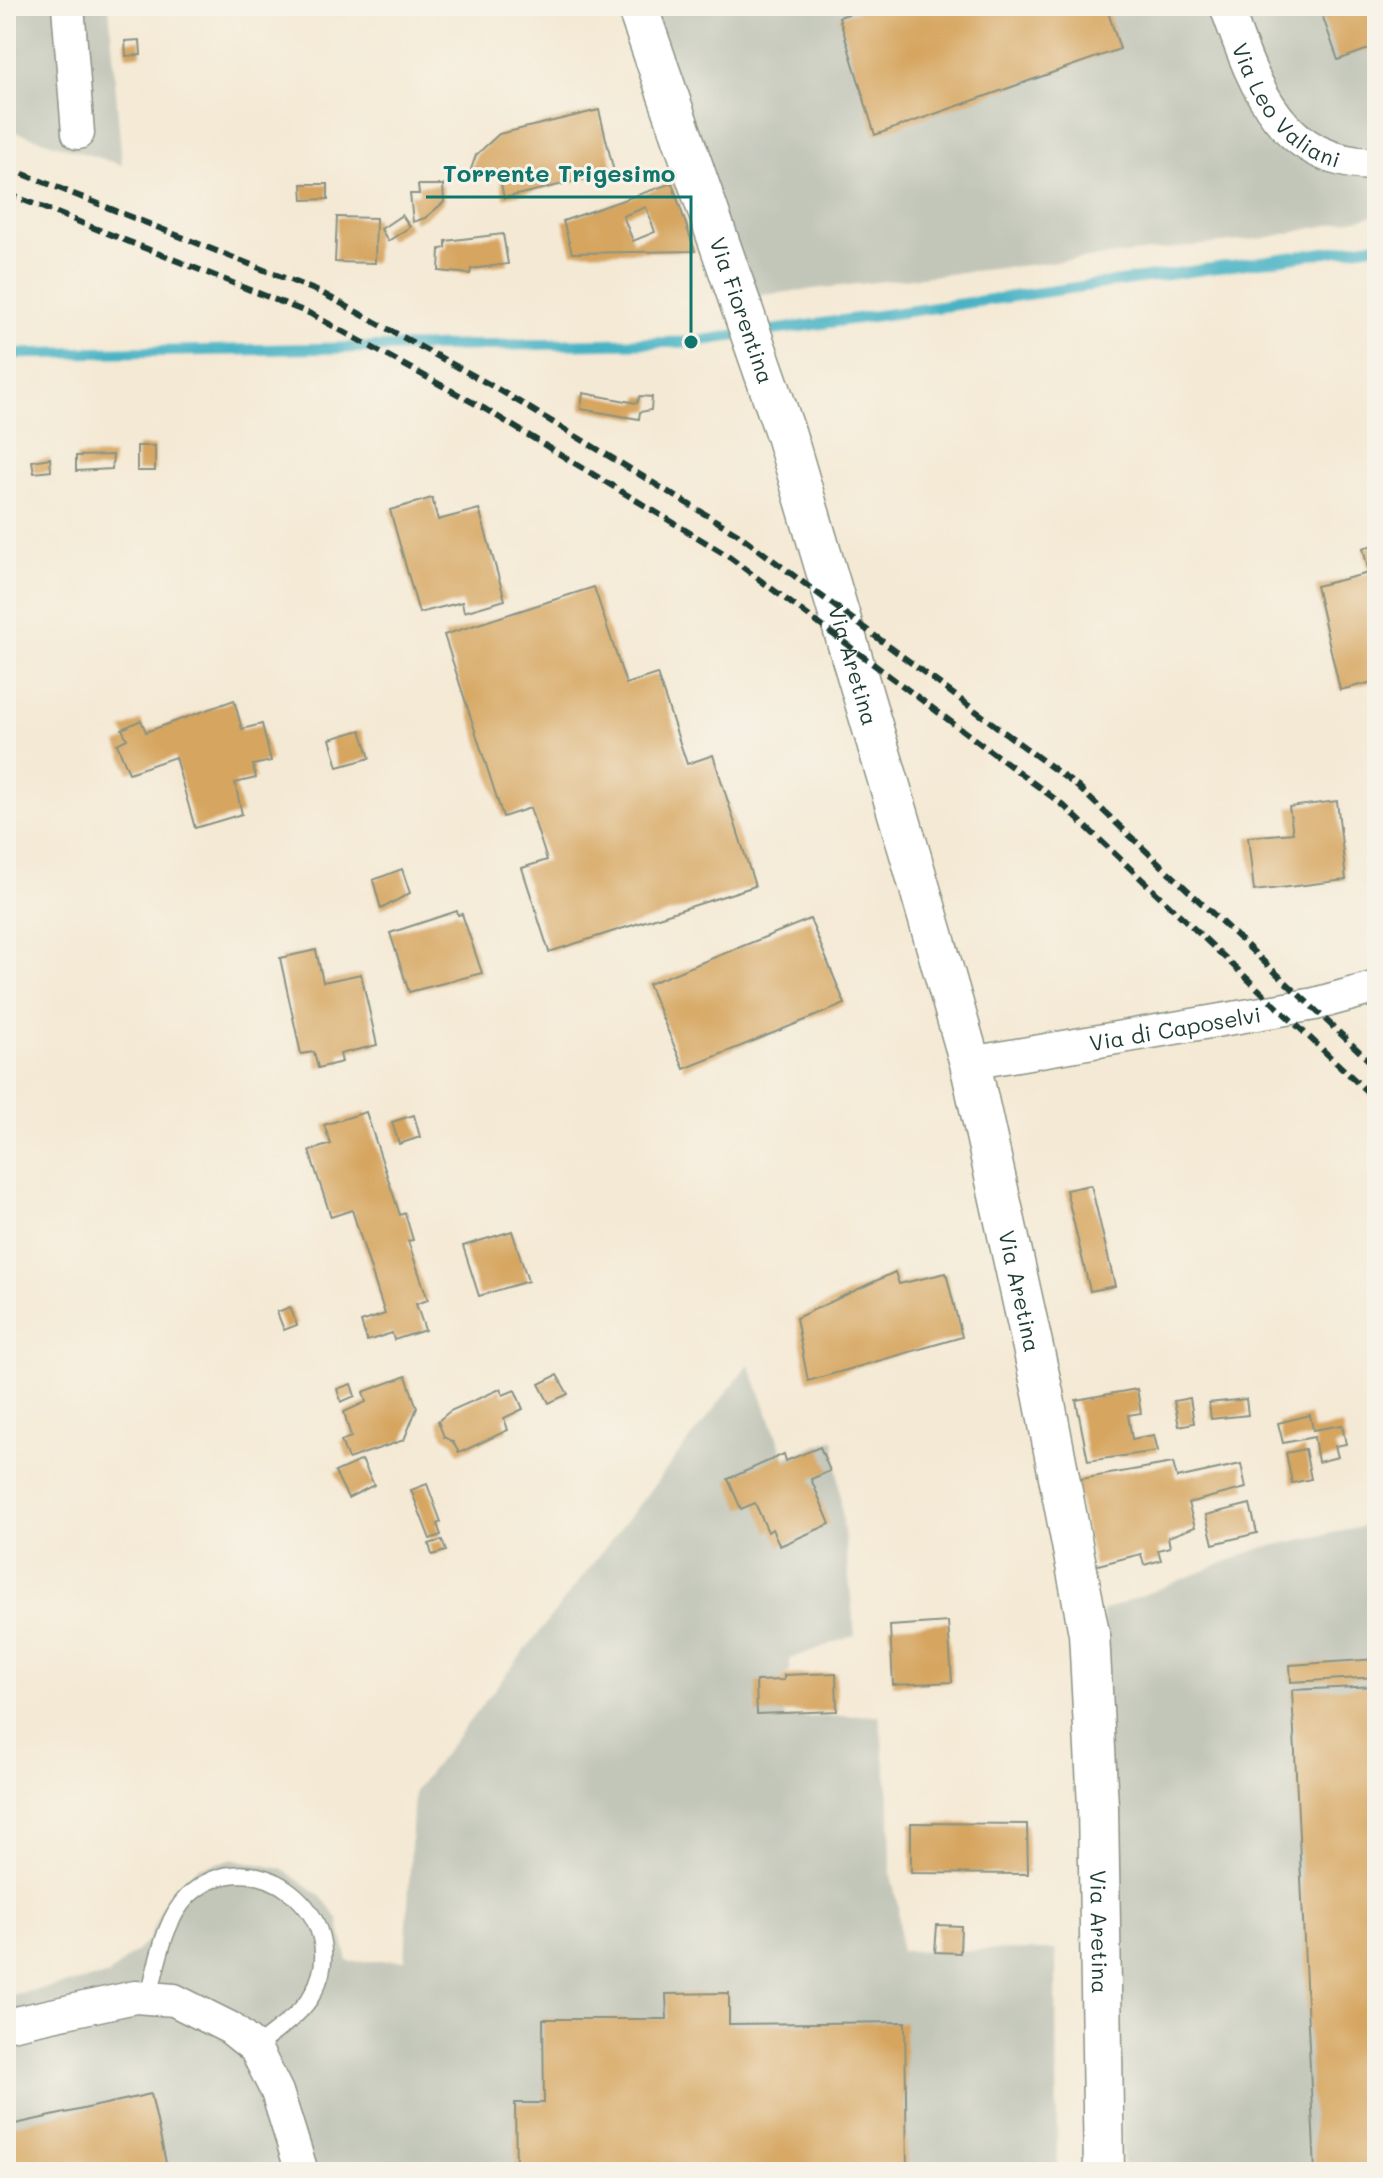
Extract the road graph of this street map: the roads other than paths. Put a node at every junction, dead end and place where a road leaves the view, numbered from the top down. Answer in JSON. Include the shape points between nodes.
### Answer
{"nodes":[{"id":1,"x":68,"y":6,"type":"edge"},
{"id":2,"x":637,"y":6,"type":"edge"},
{"id":3,"x":1226,"y":6,"type":"edge"},
{"id":4,"x":78,"y":133,"type":"dead end"},
{"id":5,"x":1377,"y":164,"type":"edge"},
{"id":6,"x":786,"y":435,"type":"joint"},
{"id":7,"x":1377,"y":987,"type":"edge"},
{"id":8,"x":970,"y":1063,"type":"junction"},
{"id":9,"x":148,"y":1998,"type":"junction"},
{"id":10,"x":6,"y":2025,"type":"edge"},
{"id":11,"x":255,"y":2048,"type":"junction"},
{"id":12,"x":302,"y":2172,"type":"edge"},
{"id":13,"x":1104,"y":2172,"type":"edge"}],
"edges":[{"from":1,"to":4,"type":"street"},
{"from":2,"to":6,"type":"street","name":"Via Fiorentina"},
{"from":3,"to":5,"type":"street","name":"Via Leo Valiani","via":[[1251,75],[1299,142],[1351,164]]},
{"from":6,"to":8,"type":"street","name":"Via Aretina"},
{"from":7,"to":8,"type":"street","name":"Via di Caposelvi","via":[[1315,1004]]},
{"from":8,"to":13,"type":"street","name":"Via Aretina","via":[[1043,1393],[1089,1633],[1098,1806]]},
{"from":9,"to":10,"type":"street"},
{"from":9,"to":11,"type":"street","via":[[174,2000],[230,2028]]},
{"from":9,"to":11,"type":"lane","via":[[168,1931],[189,1896],[225,1876],[246,1874],[286,1886],[314,1916],[324,1956],[321,1976],[299,2012]]},
{"from":11,"to":12,"type":"street","via":[[277,2092]]}]}
